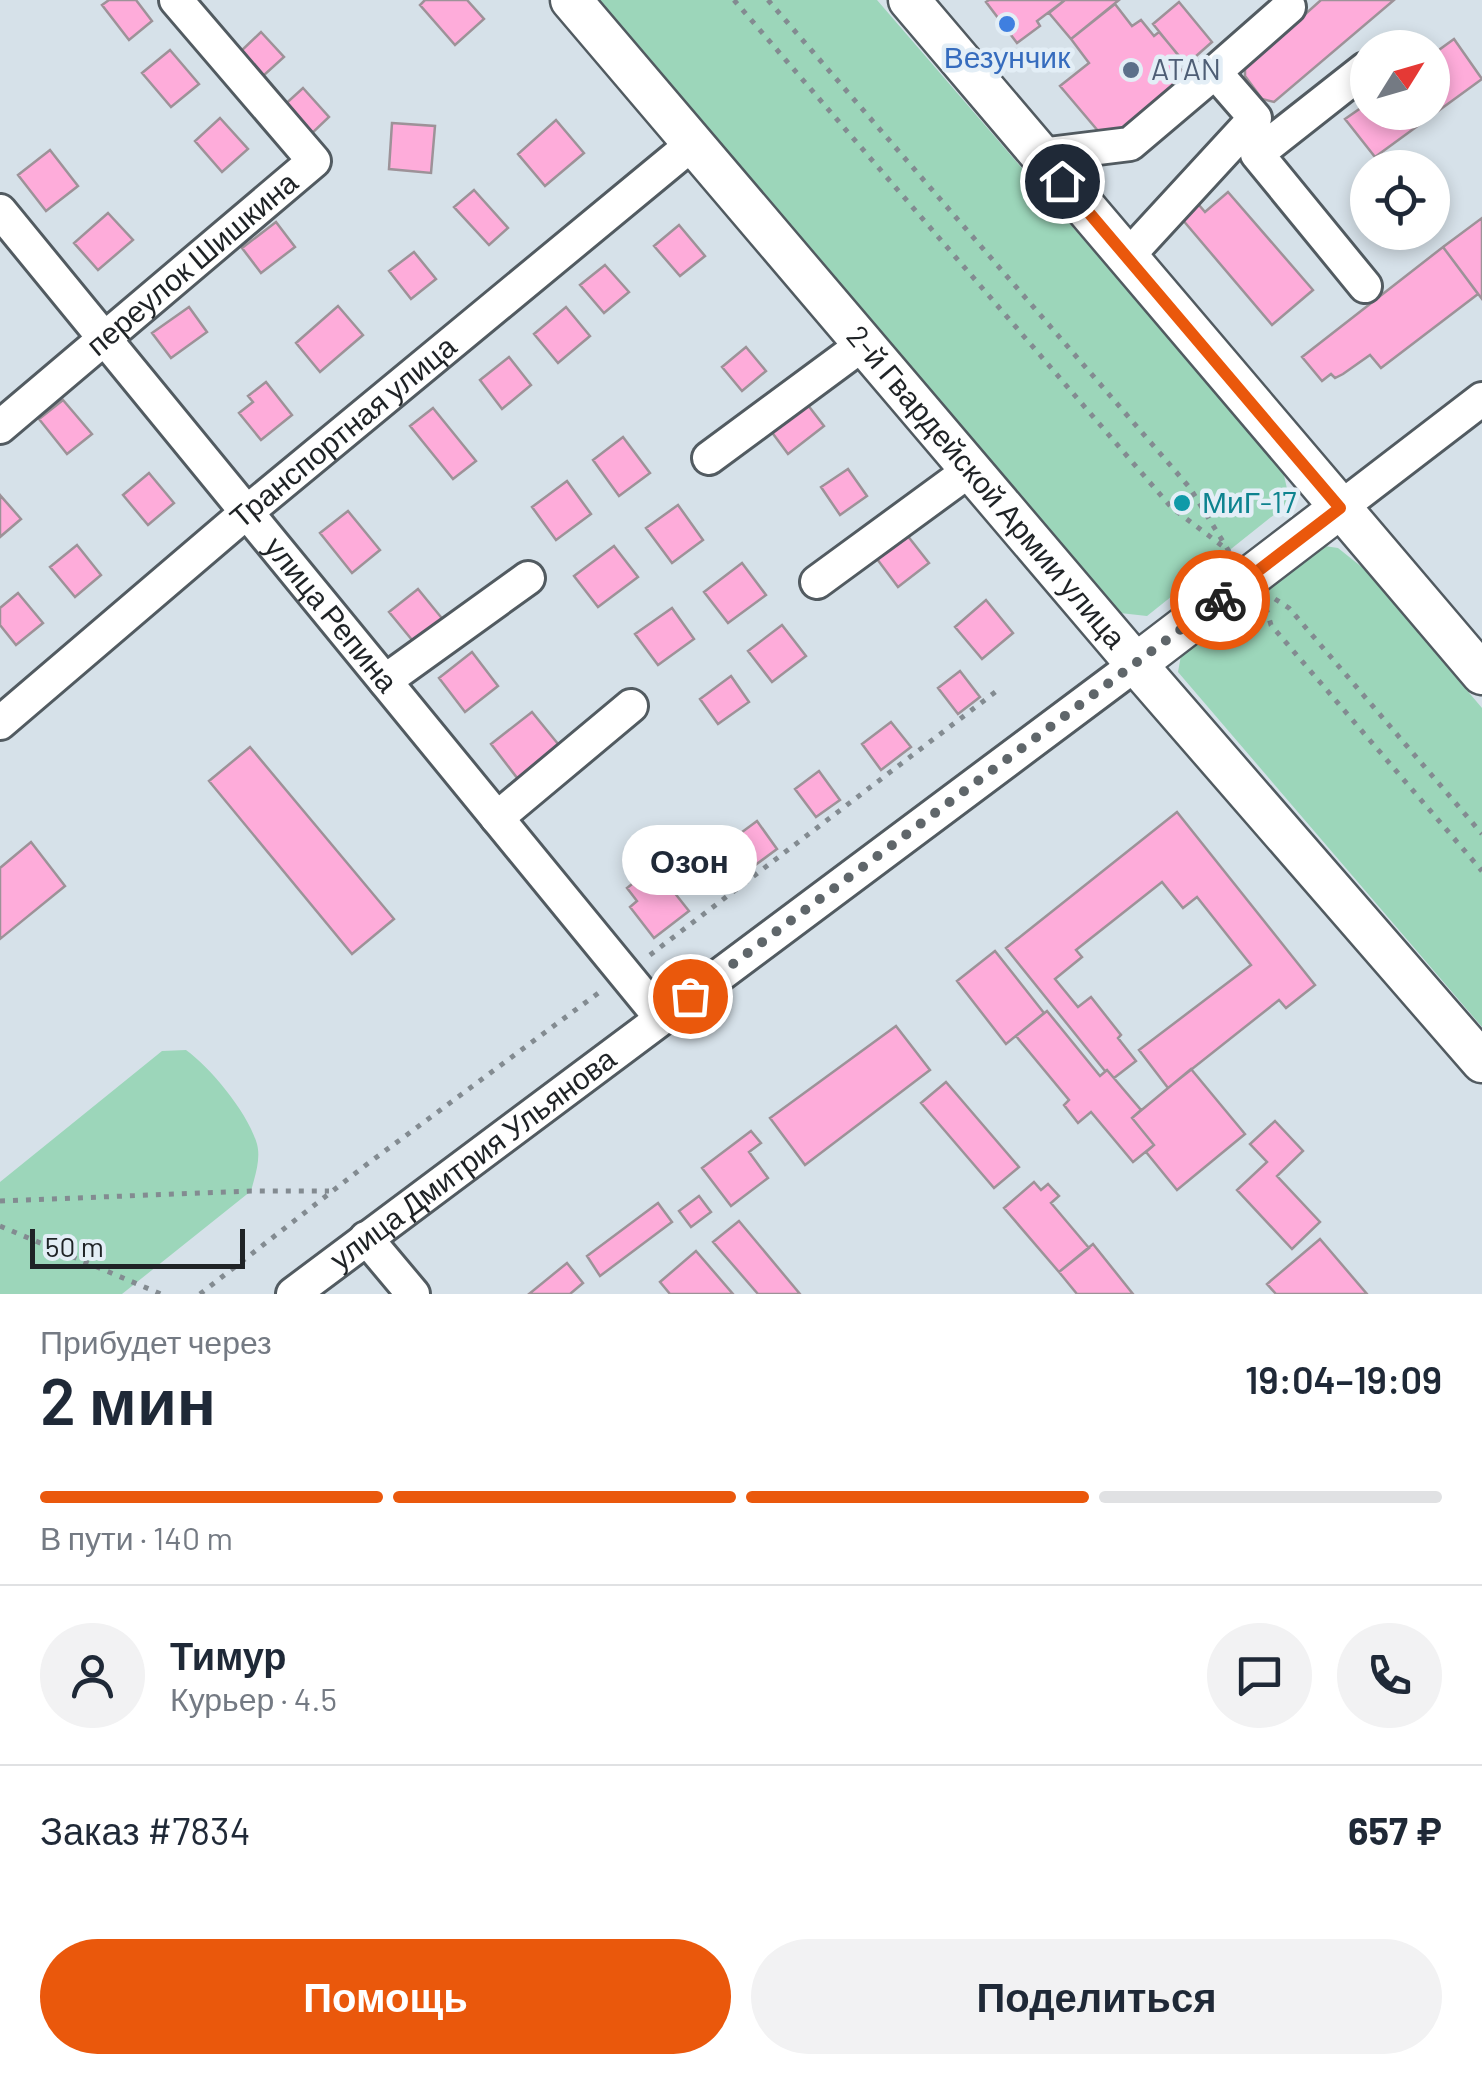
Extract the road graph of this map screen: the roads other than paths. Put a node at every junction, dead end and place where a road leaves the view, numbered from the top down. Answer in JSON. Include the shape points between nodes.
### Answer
{"nodes":[{"id":1,"x":176,"y":0,"type":"edge"},
{"id":2,"x":571,"y":0,"type":"edge"},
{"id":3,"x":909,"y":0,"type":"edge"},
{"id":4,"x":1289,"y":7,"type":"dead end"},
{"id":5,"x":1215,"y":72,"type":"junction"},
{"id":6,"x":1350,"y":81,"type":"edge"},
{"id":7,"x":691,"y":145,"type":"junction"},
{"id":8,"x":1040,"y":155,"type":"junction"},
{"id":9,"x":0,"y":211,"type":"edge"},
{"id":10,"x":1127,"y":258,"type":"junction"},
{"id":11,"x":1365,"y":286,"type":"dead end"},
{"id":12,"x":104,"y":339,"type":"junction"},
{"id":13,"x":862,"y":345,"type":"junction"},
{"id":14,"x":1482,"y":399,"type":"edge"},
{"id":15,"x":0,"y":426,"type":"edge"},
{"id":16,"x":709,"y":458,"type":"dead end"},
{"id":17,"x":970,"y":470,"type":"junction"},
{"id":18,"x":1340,"y":508,"type":"junction"},
{"id":19,"x":247,"y":512,"type":"junction"},
{"id":20,"x":528,"y":578,"type":"dead end"},
{"id":21,"x":817,"y":582,"type":"dead end"},
{"id":22,"x":1136,"y":664,"type":"junction"},
{"id":23,"x":1482,"y":674,"type":"edge"},
{"id":24,"x":385,"y":682,"type":"junction"},
{"id":25,"x":632,"y":706,"type":"dead end"},
{"id":26,"x":0,"y":723,"type":"edge"},
{"id":27,"x":497,"y":818,"type":"junction"},
{"id":28,"x":661,"y":1018,"type":"junction"},
{"id":29,"x":1482,"y":1062,"type":"edge"},
{"id":30,"x":366,"y":1238,"type":"junction"},
{"id":31,"x":292,"y":1294,"type":"edge"},
{"id":32,"x":413,"y":1294,"type":"edge"}],
"edges":[{"from":1,"to":12,"type":"street","name":"переулок Шишкина","via":[[314,162]]},
{"from":2,"to":7,"type":"main road","name":"2-й Гвардейской Армии улица"},
{"from":3,"to":8,"type":"main road"},
{"from":4,"to":5,"type":"street"},
{"from":5,"to":8,"type":"street","via":[[1130,144]]},
{"from":5,"to":10,"type":"street","via":[[1255,118]]},
{"from":6,"to":11,"type":"street","via":[[1257,154]]},
{"from":7,"to":13,"type":"main road","name":"2-й Гвардейской Армии улица"},
{"from":7,"to":19,"type":"street","name":"Транспортная улица"},
{"from":8,"to":10,"type":"main road"},
{"from":9,"to":12,"type":"street","name":"улица Репина"},
{"from":10,"to":18,"type":"main road"},
{"from":12,"to":15,"type":"street","name":"переулок Шишкина"},
{"from":12,"to":19,"type":"street","name":"улица Репина"},
{"from":13,"to":16,"type":"street"},
{"from":13,"to":17,"type":"main road","name":"2-й Гвардейской Армии улица"},
{"from":14,"to":18,"type":"street"},
{"from":17,"to":21,"type":"street"},
{"from":17,"to":22,"type":"main road","name":"2-й Гвардейской Армии улица"},
{"from":18,"to":22,"type":"main road","via":[[1246,573]]},
{"from":18,"to":23,"type":"main road"},
{"from":19,"to":24,"type":"street","name":"улица Репина"},
{"from":19,"to":26,"type":"street","name":"Транспортная улица"},
{"from":20,"to":24,"type":"street"},
{"from":22,"to":28,"type":"street","name":"улица Дмитрия Ульянова"},
{"from":22,"to":29,"type":"main road","name":"2-й Гвардейской Армии улица"},
{"from":24,"to":27,"type":"street","name":"улица Репина"},
{"from":25,"to":27,"type":"street"},
{"from":27,"to":28,"type":"street","name":"улица Репина"},
{"from":28,"to":30,"type":"street","name":"улица Дмитрия Ульянова"},
{"from":30,"to":31,"type":"street","name":"улица Дмитрия Ульянова"},
{"from":30,"to":32,"type":"street"}]}
